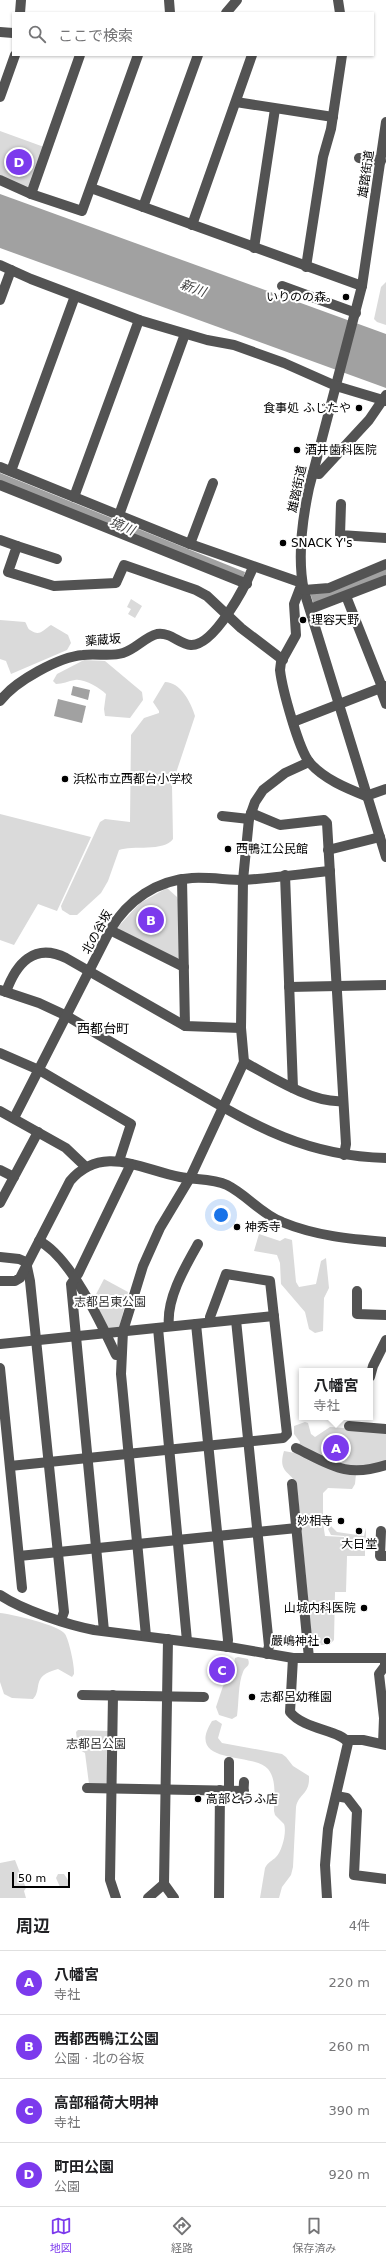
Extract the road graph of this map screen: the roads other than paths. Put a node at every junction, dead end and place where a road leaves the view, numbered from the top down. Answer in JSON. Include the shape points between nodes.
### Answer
{"nodes":[{"id":1,"x":21,"y":0,"type":"edge"},
{"id":2,"x":169,"y":0,"type":"edge"},
{"id":3,"x":237,"y":0,"type":"edge"},
{"id":4,"x":338,"y":0,"type":"edge"},
{"id":5,"x":20,"y":12,"type":"edge"},
{"id":6,"x":170,"y":12,"type":"edge"},
{"id":7,"x":227,"y":12,"type":"edge"},
{"id":8,"x":340,"y":12,"type":"edge"},
{"id":9,"x":0,"y":32,"type":"edge"},
{"id":10,"x":12,"y":33,"type":"edge"},
{"id":11,"x":15,"y":56,"type":"edge"},
{"id":12,"x":80,"y":56,"type":"edge"},
{"id":13,"x":138,"y":56,"type":"edge"},
{"id":14,"x":198,"y":56,"type":"edge"},
{"id":15,"x":252,"y":56,"type":"edge"},
{"id":16,"x":342,"y":56,"type":"edge"},
{"id":17,"x":0,"y":97,"type":"edge"},
{"id":18,"x":236,"y":102,"type":"junction"},
{"id":19,"x":275,"y":109,"type":"junction"},
{"id":20,"x":333,"y":117,"type":"junction"},
{"id":21,"x":386,"y":122,"type":"edge"},
{"id":22,"x":359,"y":158,"type":"dead end"},
{"id":23,"x":381,"y":162,"type":"junction"},
{"id":24,"x":0,"y":180,"type":"edge"},
{"id":25,"x":90,"y":188,"type":"junction"},
{"id":26,"x":31,"y":194,"type":"junction"},
{"id":27,"x":143,"y":208,"type":"junction"},
{"id":28,"x":192,"y":225,"type":"junction"},
{"id":29,"x":254,"y":248,"type":"junction"},
{"id":30,"x":0,"y":265,"type":"edge"},
{"id":31,"x":306,"y":267,"type":"junction"},
{"id":32,"x":11,"y":270,"type":"junction"},
{"id":33,"x":282,"y":286,"type":"dead end"},
{"id":34,"x":362,"y":286,"type":"junction"},
{"id":35,"x":75,"y":296,"type":"junction"},
{"id":36,"x":0,"y":300,"type":"edge"},
{"id":37,"x":356,"y":314,"type":"junction"},
{"id":38,"x":139,"y":320,"type":"junction"},
{"id":39,"x":185,"y":334,"type":"junction"},
{"id":40,"x":337,"y":383,"type":"junction"},
{"id":41,"x":385,"y":398,"type":"edge"},
{"id":42,"x":0,"y":467,"type":"edge"},
{"id":43,"x":11,"y":471,"type":"junction"},
{"id":44,"x":313,"y":473,"type":"junction"},
{"id":45,"x":213,"y":483,"type":"dead end"},
{"id":46,"x":0,"y":485,"type":"edge"},
{"id":47,"x":74,"y":497,"type":"junction"},
{"id":48,"x":341,"y":504,"type":"dead end"},
{"id":49,"x":119,"y":515,"type":"junction"},
{"id":50,"x":386,"y":538,"type":"edge"},
{"id":51,"x":0,"y":540,"type":"edge"},
{"id":52,"x":190,"y":544,"type":"junction"},
{"id":53,"x":17,"y":546,"type":"junction"},
{"id":54,"x":57,"y":559,"type":"dead end"},
{"id":55,"x":386,"y":564,"type":"edge"},
{"id":56,"x":253,"y":567,"type":"junction"},
{"id":57,"x":386,"y":580,"type":"edge"},
{"id":58,"x":247,"y":584,"type":"junction"},
{"id":59,"x":306,"y":595,"type":"junction"},
{"id":60,"x":346,"y":596,"type":"junction"},
{"id":61,"x":226,"y":614,"type":"junction"},
{"id":62,"x":283,"y":660,"type":"junction"},
{"id":63,"x":383,"y":687,"type":"edge"},
{"id":64,"x":0,"y":701,"type":"edge"},
{"id":65,"x":338,"y":704,"type":"junction"},
{"id":66,"x":386,"y":704,"type":"edge"},
{"id":67,"x":293,"y":722,"type":"junction"},
{"id":68,"x":309,"y":762,"type":"junction"},
{"id":69,"x":386,"y":789,"type":"edge"},
{"id":70,"x":366,"y":796,"type":"junction"},
{"id":71,"x":222,"y":816,"type":"dead end"},
{"id":72,"x":250,"y":816,"type":"junction"},
{"id":73,"x":380,"y":837,"type":"junction"},
{"id":74,"x":328,"y":850,"type":"junction"},
{"id":75,"x":386,"y":857,"type":"edge"},
{"id":76,"x":330,"y":871,"type":"junction"},
{"id":77,"x":285,"y":875,"type":"junction"},
{"id":78,"x":182,"y":879,"type":"junction"},
{"id":79,"x":243,"y":880,"type":"junction"},
{"id":80,"x":110,"y":930,"type":"junction"},
{"id":81,"x":184,"y":967,"type":"junction"},
{"id":82,"x":90,"y":972,"type":"junction"},
{"id":83,"x":386,"y":985,"type":"edge"},
{"id":84,"x":336,"y":986,"type":"junction"},
{"id":85,"x":289,"y":987,"type":"junction"},
{"id":86,"x":3,"y":991,"type":"edge"},
{"id":87,"x":67,"y":1016,"type":"junction"},
{"id":88,"x":185,"y":1026,"type":"junction"},
{"id":89,"x":241,"y":1028,"type":"junction"},
{"id":90,"x":0,"y":1053,"type":"edge"},
{"id":91,"x":244,"y":1062,"type":"junction"},
{"id":92,"x":39,"y":1070,"type":"junction"},
{"id":93,"x":294,"y":1088,"type":"junction"},
{"id":94,"x":343,"y":1102,"type":"junction"},
{"id":95,"x":224,"y":1107,"type":"junction"},
{"id":96,"x":0,"y":1111,"type":"edge"},
{"id":97,"x":14,"y":1118,"type":"junction"},
{"id":98,"x":38,"y":1132,"type":"junction"},
{"id":99,"x":344,"y":1155,"type":"junction"},
{"id":100,"x":386,"y":1158,"type":"edge"},
{"id":101,"x":119,"y":1161,"type":"junction"},
{"id":102,"x":131,"y":1164,"type":"junction"},
{"id":103,"x":86,"y":1167,"type":"junction"},
{"id":104,"x":0,"y":1170,"type":"edge"},
{"id":105,"x":14,"y":1177,"type":"junction"},
{"id":106,"x":190,"y":1178,"type":"junction"},
{"id":107,"x":0,"y":1203,"type":"edge"},
{"id":108,"x":40,"y":1241,"type":"junction"},
{"id":109,"x":386,"y":1242,"type":"edge"},
{"id":110,"x":198,"y":1244,"type":"dead end"},
{"id":111,"x":0,"y":1258,"type":"edge"},
{"id":112,"x":28,"y":1266,"type":"junction"},
{"id":113,"x":74,"y":1279,"type":"junction"},
{"id":114,"x":0,"y":1281,"type":"edge"},
{"id":115,"x":357,"y":1291,"type":"dead end"},
{"id":116,"x":386,"y":1315,"type":"edge"},
{"id":117,"x":274,"y":1316,"type":"junction"},
{"id":118,"x":236,"y":1320,"type":"junction"},
{"id":119,"x":210,"y":1322,"type":"junction"},
{"id":120,"x":196,"y":1324,"type":"junction"},
{"id":121,"x":169,"y":1326,"type":"junction"},
{"id":122,"x":158,"y":1328,"type":"junction"},
{"id":123,"x":123,"y":1331,"type":"junction"},
{"id":124,"x":105,"y":1333,"type":"junction"},
{"id":125,"x":76,"y":1336,"type":"junction"},
{"id":126,"x":36,"y":1340,"type":"junction"},
{"id":127,"x":386,"y":1340,"type":"edge"},
{"id":128,"x":0,"y":1344,"type":"edge"},
{"id":129,"x":121,"y":1355,"type":"junction"},
{"id":130,"x":0,"y":1368,"type":"edge"},
{"id":131,"x":372,"y":1368,"type":"edge"},
{"id":132,"x":367,"y":1420,"type":"edge"},
{"id":133,"x":348,"y":1426,"type":"dead end"},
{"id":134,"x":367,"y":1428,"type":"junction"},
{"id":135,"x":386,"y":1429,"type":"edge"},
{"id":136,"x":248,"y":1442,"type":"junction"},
{"id":137,"x":209,"y":1446,"type":"junction"},
{"id":138,"x":296,"y":1448,"type":"dead end"},
{"id":139,"x":170,"y":1450,"type":"junction"},
{"id":140,"x":129,"y":1454,"type":"junction"},
{"id":141,"x":88,"y":1458,"type":"junction"},
{"id":142,"x":49,"y":1462,"type":"junction"},
{"id":143,"x":386,"y":1465,"type":"edge"},
{"id":144,"x":10,"y":1466,"type":"junction"},
{"id":145,"x":292,"y":1484,"type":"dead end"},
{"id":146,"x":297,"y":1528,"type":"junction"},
{"id":147,"x":381,"y":1531,"type":"dead end"},
{"id":148,"x":257,"y":1532,"type":"junction"},
{"id":149,"x":218,"y":1536,"type":"junction"},
{"id":150,"x":179,"y":1540,"type":"junction"},
{"id":151,"x":138,"y":1544,"type":"junction"},
{"id":152,"x":98,"y":1548,"type":"junction"},
{"id":153,"x":58,"y":1552,"type":"junction"},
{"id":154,"x":19,"y":1556,"type":"junction"},
{"id":155,"x":386,"y":1556,"type":"edge"},
{"id":156,"x":22,"y":1588,"type":"dead end"},
{"id":157,"x":0,"y":1595,"type":"edge"},
{"id":158,"x":60,"y":1620,"type":"junction"},
{"id":159,"x":104,"y":1631,"type":"junction"},
{"id":160,"x":146,"y":1636,"type":"junction"},
{"id":161,"x":168,"y":1639,"type":"junction"},
{"id":162,"x":188,"y":1641,"type":"junction"},
{"id":163,"x":227,"y":1647,"type":"junction"},
{"id":164,"x":267,"y":1654,"type":"junction"},
{"id":165,"x":293,"y":1658,"type":"junction"},
{"id":166,"x":309,"y":1658,"type":"junction"},
{"id":167,"x":386,"y":1658,"type":"edge"},
{"id":168,"x":207,"y":1686,"type":"dead end"},
{"id":169,"x":82,"y":1695,"type":"dead end"},
{"id":170,"x":113,"y":1695,"type":"junction"},
{"id":171,"x":167,"y":1696,"type":"junction"},
{"id":172,"x":346,"y":1740,"type":"junction"},
{"id":173,"x":385,"y":1745,"type":"edge"},
{"id":174,"x":229,"y":1762,"type":"dead end"},
{"id":175,"x":87,"y":1788,"type":"dead end"},
{"id":176,"x":111,"y":1789,"type":"junction"},
{"id":177,"x":166,"y":1789,"type":"junction"},
{"id":178,"x":225,"y":1790,"type":"junction"},
{"id":179,"x":244,"y":1791,"type":"dead end"},
{"id":180,"x":336,"y":1796,"type":"junction"},
{"id":181,"x":386,"y":1879,"type":"edge"},
{"id":182,"x":164,"y":1884,"type":"junction"},
{"id":183,"x":116,"y":1898,"type":"edge"},
{"id":184,"x":148,"y":1898,"type":"edge"},
{"id":185,"x":174,"y":1898,"type":"edge"},
{"id":186,"x":219,"y":1898,"type":"edge"},
{"id":187,"x":327,"y":1898,"type":"edge"}],
"edges":[{"from":1,"to":5,"type":"street"},
{"from":2,"to":6,"type":"street"},
{"from":3,"to":7,"type":"street"},
{"from":4,"to":8,"type":"street"},
{"from":9,"to":10,"type":"street"},
{"from":11,"to":17,"type":"street"},
{"from":12,"to":26,"type":"street"},
{"from":13,"to":25,"type":"street"},
{"from":14,"to":27,"type":"street"},
{"from":15,"to":18,"type":"street"},
{"from":16,"to":20,"type":"street"},
{"from":18,"to":19,"type":"street"},
{"from":18,"to":28,"type":"street"},
{"from":19,"to":20,"type":"street"},
{"from":19,"to":29,"type":"street"},
{"from":20,"to":31,"type":"street","via":[[323,157]]},
{"from":21,"to":23,"type":"street","name":"雄踏街道"},
{"from":22,"to":23,"type":"street"},
{"from":23,"to":34,"type":"street","name":"雄踏街道"},
{"from":24,"to":26,"type":"street"},
{"from":25,"to":26,"type":"street","via":[[82,211]]},
{"from":25,"to":27,"type":"street"},
{"from":27,"to":28,"type":"street"},
{"from":28,"to":29,"type":"street"},
{"from":29,"to":31,"type":"street"},
{"from":30,"to":32,"type":"street"},
{"from":31,"to":34,"type":"street"},
{"from":32,"to":35,"type":"street"},
{"from":32,"to":36,"type":"street"},
{"from":33,"to":37,"type":"street"},
{"from":34,"to":37,"type":"street","name":"雄踏街道"},
{"from":35,"to":38,"type":"street"},
{"from":35,"to":43,"type":"street"},
{"from":37,"to":40,"type":"street","name":"雄踏街道"},
{"from":38,"to":39,"type":"street"},
{"from":38,"to":47,"type":"street"},
{"from":39,"to":40,"type":"street","via":[[234,345]]},
{"from":39,"to":49,"type":"street"},
{"from":40,"to":41,"type":"street"},
{"from":40,"to":44,"type":"street","name":"雄踏街道"},
{"from":41,"to":44,"type":"street","via":[[369,420],[319,474]]},
{"from":42,"to":43,"type":"street"},
{"from":43,"to":47,"type":"street"},
{"from":44,"to":59,"type":"street","name":"雄踏街道","via":[[302,528]]},
{"from":45,"to":52,"type":"street"},
{"from":46,"to":58,"type":"street"},
{"from":47,"to":49,"type":"street"},
{"from":48,"to":50,"type":"street","via":[[340,536]]},
{"from":49,"to":52,"type":"street"},
{"from":51,"to":53,"type":"street"},
{"from":52,"to":56,"type":"street"},
{"from":53,"to":54,"type":"street"},
{"from":53,"to":61,"type":"street","via":[[8,572],[64,587],[116,583],[124,565],[202,593]]},
{"from":55,"to":59,"type":"street"},
{"from":56,"to":58,"type":"street","name":"薬蔵坂"},
{"from":56,"to":59,"type":"street"},
{"from":57,"to":60,"type":"street"},
{"from":58,"to":61,"type":"street","name":"薬蔵坂"},
{"from":59,"to":60,"type":"street"},
{"from":59,"to":62,"type":"street","via":[[294,604],[296,635]]},
{"from":59,"to":65,"type":"street","name":"雄踏街道"},
{"from":60,"to":63,"type":"street"},
{"from":61,"to":62,"type":"street"},
{"from":61,"to":64,"type":"street","name":"薬蔵坂","via":[[212,634],[198,644],[188,644],[170,635],[156,634],[120,654],[89,654],[69,658],[16,686]]},
{"from":62,"to":67,"type":"street","via":[[280,673]]},
{"from":63,"to":65,"type":"street"},
{"from":63,"to":66,"type":"street"},
{"from":65,"to":67,"type":"street"},
{"from":65,"to":70,"type":"street","name":"雄踏街道"},
{"from":67,"to":68,"type":"street"},
{"from":68,"to":70,"type":"street","via":[[336,782]]},
{"from":68,"to":72,"type":"street","via":[[285,773],[263,790]]},
{"from":69,"to":70,"type":"street"},
{"from":70,"to":73,"type":"street","name":"雄踏街道"},
{"from":71,"to":72,"type":"street"},
{"from":72,"to":74,"type":"street","via":[[280,824],[324,820],[327,823]]},
{"from":72,"to":79,"type":"street"},
{"from":73,"to":74,"type":"street"},
{"from":73,"to":75,"type":"street","name":"雄踏街道"},
{"from":74,"to":76,"type":"street"},
{"from":76,"to":77,"type":"street","name":"北の谷坂"},
{"from":76,"to":84,"type":"street"},
{"from":77,"to":79,"type":"street","name":"北の谷坂"},
{"from":77,"to":85,"type":"street"},
{"from":78,"to":79,"type":"street","name":"北の谷坂","via":[[203,877]]},
{"from":78,"to":80,"type":"street","name":"北の谷坂","via":[[162,884],[140,896],[122,913]]},
{"from":78,"to":81,"type":"street"},
{"from":79,"to":89,"type":"street"},
{"from":80,"to":81,"type":"street"},
{"from":80,"to":82,"type":"street","name":"北の谷坂"},
{"from":81,"to":88,"type":"street"},
{"from":82,"to":86,"type":"street","via":[[60,955],[40,954],[28,958],[19,965]]},
{"from":82,"to":87,"type":"street","name":"北の谷坂"},
{"from":82,"to":88,"type":"street"},
{"from":83,"to":84,"type":"street"},
{"from":84,"to":85,"type":"street"},
{"from":84,"to":94,"type":"street"},
{"from":85,"to":93,"type":"street"},
{"from":86,"to":87,"type":"street"},
{"from":87,"to":92,"type":"street","name":"北の谷坂"},
{"from":87,"to":95,"type":"street"},
{"from":88,"to":89,"type":"street"},
{"from":89,"to":91,"type":"street"},
{"from":90,"to":92,"type":"street"},
{"from":91,"to":93,"type":"street"},
{"from":91,"to":95,"type":"street"},
{"from":92,"to":97,"type":"street","name":"北の谷坂"},
{"from":92,"to":101,"type":"street","via":[[131,1124]]},
{"from":93,"to":94,"type":"street"},
{"from":94,"to":99,"type":"street","via":[[346,1144]]},
{"from":95,"to":99,"type":"street","via":[[283,1138]]},
{"from":95,"to":106,"type":"street"},
{"from":96,"to":97,"type":"street"},
{"from":97,"to":98,"type":"street"},
{"from":98,"to":103,"type":"street","via":[[72,1152]]},
{"from":98,"to":105,"type":"street"},
{"from":99,"to":100,"type":"street"},
{"from":101,"to":102,"type":"street"},
{"from":101,"to":103,"type":"street","via":[[102,1161]]},
{"from":102,"to":106,"type":"street"},
{"from":102,"to":113,"type":"street"},
{"from":103,"to":108,"type":"street","via":[[75,1175],[66,1187]]},
{"from":104,"to":105,"type":"street"},
{"from":105,"to":107,"type":"street"},
{"from":106,"to":109,"type":"street","via":[[223,1183],[271,1216],[290,1225],[331,1237]]},
{"from":106,"to":123,"type":"street","via":[[166,1216],[148,1253],[133,1291]]},
{"from":108,"to":112,"type":"street"},
{"from":108,"to":113,"type":"street","via":[[59,1258]]},
{"from":110,"to":121,"type":"street","via":[[185,1267],[176,1292]]},
{"from":111,"to":112,"type":"street","via":[[19,1259]]},
{"from":112,"to":114,"type":"street","via":[[15,1281]]},
{"from":112,"to":126,"type":"street"},
{"from":113,"to":124,"type":"street"},
{"from":113,"to":125,"type":"street","via":[[71,1286]]},
{"from":115,"to":116,"type":"street","via":[[357,1314]]},
{"from":117,"to":118,"type":"street"},
{"from":117,"to":119,"type":"street","via":[[270,1281],[226,1274]]},
{"from":117,"to":136,"type":"street","via":[[287,1434],[283,1438]]},
{"from":118,"to":119,"type":"street"},
{"from":118,"to":136,"type":"street"},
{"from":119,"to":120,"type":"street"},
{"from":120,"to":121,"type":"street"},
{"from":120,"to":137,"type":"street"},
{"from":121,"to":122,"type":"street"},
{"from":122,"to":123,"type":"street"},
{"from":122,"to":139,"type":"street"},
{"from":123,"to":124,"type":"street"},
{"from":123,"to":129,"type":"street"},
{"from":124,"to":125,"type":"street"},
{"from":124,"to":129,"type":"street","via":[[116,1355]]},
{"from":125,"to":126,"type":"street"},
{"from":125,"to":141,"type":"street"},
{"from":126,"to":128,"type":"street"},
{"from":126,"to":142,"type":"street"},
{"from":127,"to":131,"type":"street"},
{"from":129,"to":140,"type":"street"},
{"from":130,"to":144,"type":"street"},
{"from":132,"to":134,"type":"street"},
{"from":133,"to":134,"type":"street"},
{"from":134,"to":135,"type":"street"},
{"from":136,"to":137,"type":"street"},
{"from":136,"to":148,"type":"street"},
{"from":137,"to":139,"type":"street"},
{"from":137,"to":149,"type":"street"},
{"from":138,"to":143,"type":"street","via":[[342,1470],[366,1471]]},
{"from":139,"to":140,"type":"street"},
{"from":139,"to":150,"type":"street"},
{"from":140,"to":141,"type":"street"},
{"from":140,"to":151,"type":"street"},
{"from":141,"to":142,"type":"street"},
{"from":141,"to":152,"type":"street"},
{"from":142,"to":144,"type":"street"},
{"from":142,"to":153,"type":"street"},
{"from":144,"to":154,"type":"street"},
{"from":145,"to":146,"type":"street"},
{"from":146,"to":148,"type":"street"},
{"from":146,"to":166,"type":"street"},
{"from":147,"to":155,"type":"street","via":[[380,1556]]},
{"from":148,"to":149,"type":"street"},
{"from":148,"to":164,"type":"street","via":[[269,1646]]},
{"from":149,"to":150,"type":"street"},
{"from":149,"to":163,"type":"street"},
{"from":150,"to":151,"type":"street"},
{"from":150,"to":162,"type":"street"},
{"from":151,"to":152,"type":"street"},
{"from":151,"to":160,"type":"street"},
{"from":152,"to":153,"type":"street"},
{"from":152,"to":159,"type":"street"},
{"from":153,"to":154,"type":"street"},
{"from":153,"to":158,"type":"street","via":[[64,1612]]},
{"from":154,"to":156,"type":"street"},
{"from":157,"to":158,"type":"street","via":[[16,1604]]},
{"from":158,"to":159,"type":"street"},
{"from":159,"to":160,"type":"street"},
{"from":160,"to":161,"type":"street"},
{"from":161,"to":162,"type":"street"},
{"from":161,"to":171,"type":"street"},
{"from":162,"to":163,"type":"street"},
{"from":163,"to":164,"type":"street"},
{"from":164,"to":165,"type":"street"},
{"from":165,"to":166,"type":"street"},
{"from":165,"to":172,"type":"street","via":[[290,1712],[312,1728],[342,1736]]},
{"from":166,"to":167,"type":"street"},
{"from":167,"to":173,"type":"street","via":[[385,1666],[379,1674]]},
{"from":168,"to":171,"type":"street","via":[[203,1700]]},
{"from":169,"to":170,"type":"street"},
{"from":170,"to":171,"type":"street"},
{"from":170,"to":176,"type":"street"},
{"from":171,"to":177,"type":"street"},
{"from":172,"to":173,"type":"street","via":[[363,1740]]},
{"from":172,"to":180,"type":"street","via":[[347,1748]]},
{"from":174,"to":178,"type":"street"},
{"from":175,"to":176,"type":"street"},
{"from":176,"to":177,"type":"street"},
{"from":176,"to":183,"type":"street","via":[[110,1880]]},
{"from":177,"to":178,"type":"street"},
{"from":177,"to":182,"type":"street"},
{"from":178,"to":179,"type":"street"},
{"from":178,"to":186,"type":"street"},
{"from":180,"to":181,"type":"street","via":[[347,1798],[357,1811],[354,1875]]},
{"from":180,"to":187,"type":"street","via":[[326,1847]]},
{"from":182,"to":184,"type":"street"},
{"from":182,"to":185,"type":"street"}]}
